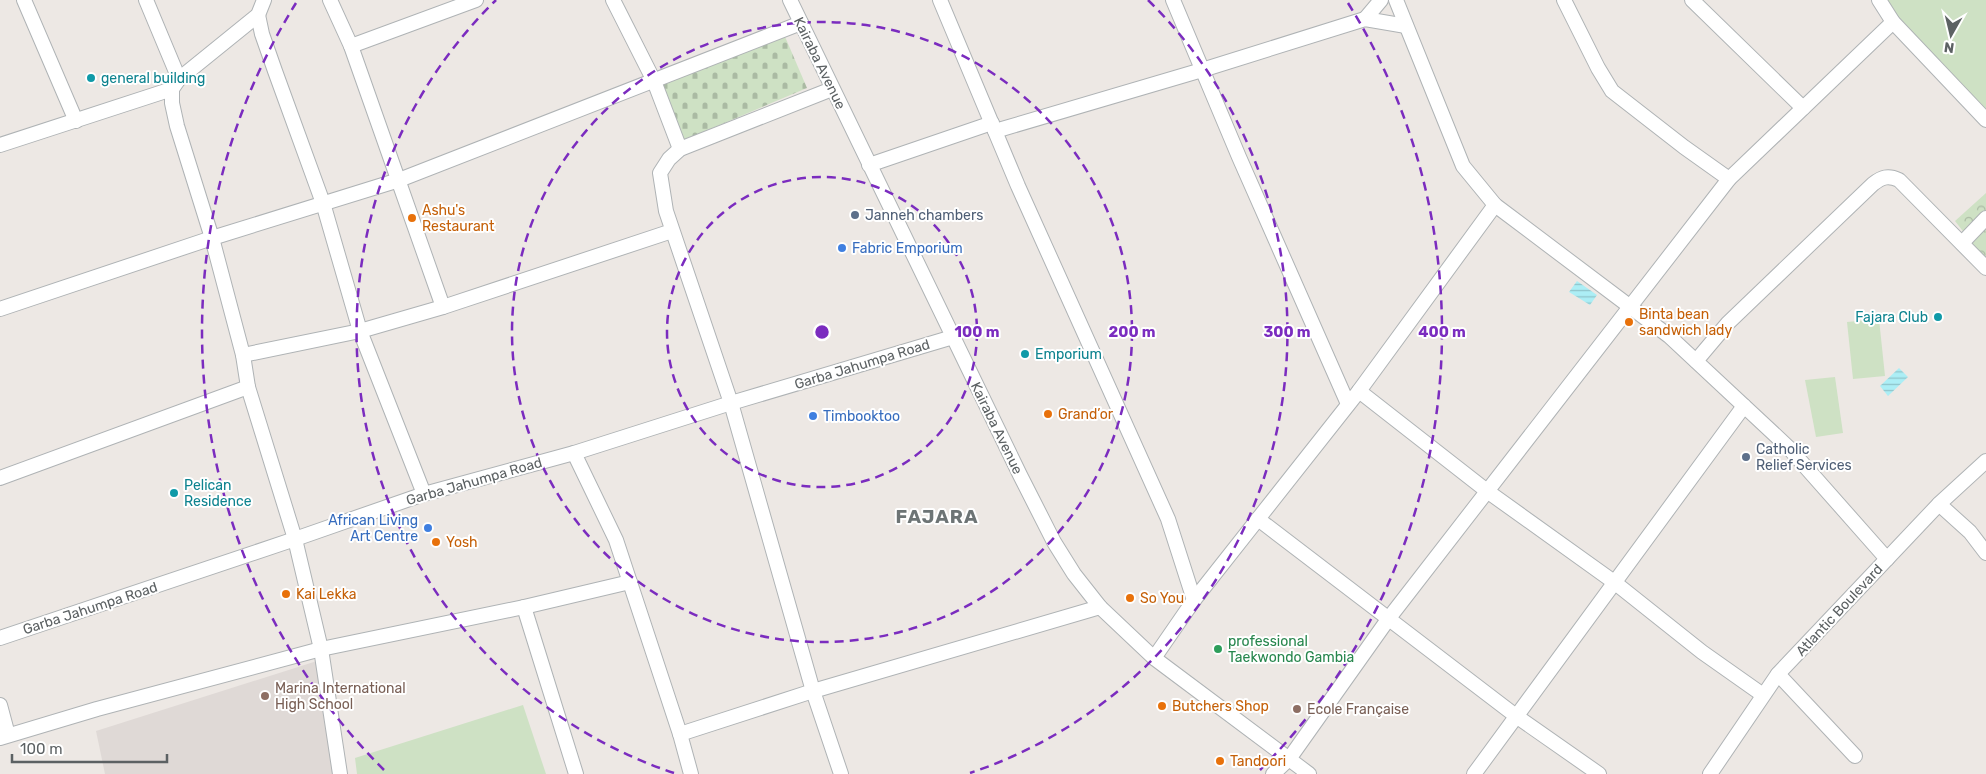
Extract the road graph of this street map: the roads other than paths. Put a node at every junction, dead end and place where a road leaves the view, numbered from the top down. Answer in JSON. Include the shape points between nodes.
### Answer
{"nodes":[{"id":1,"x":24,"y":0,"type":"edge"},
{"id":2,"x":146,"y":0,"type":"edge"},
{"id":3,"x":264,"y":0,"type":"edge"},
{"id":4,"x":330,"y":0,"type":"edge"},
{"id":5,"x":476,"y":0,"type":"edge"},
{"id":6,"x":613,"y":0,"type":"edge"},
{"id":7,"x":790,"y":0,"type":"edge"},
{"id":8,"x":940,"y":0,"type":"edge"},
{"id":9,"x":1172,"y":0,"type":"edge"},
{"id":10,"x":1381,"y":0,"type":"edge"},
{"id":11,"x":1396,"y":0,"type":"edge"},
{"id":12,"x":1564,"y":0,"type":"edge"},
{"id":13,"x":1692,"y":0,"type":"edge"},
{"id":14,"x":1879,"y":0,"type":"edge"},
{"id":15,"x":258,"y":15,"type":"junction"},
{"id":16,"x":1365,"y":19,"type":"junction"},
{"id":17,"x":1893,"y":22,"type":"junction"},
{"id":18,"x":801,"y":23,"type":"junction"},
{"id":19,"x":1406,"y":26,"type":"junction"},
{"id":20,"x":351,"y":46,"type":"junction"},
{"id":21,"x":1202,"y":70,"type":"junction"},
{"id":22,"x":654,"y":81,"type":"junction"},
{"id":23,"x":176,"y":84,"type":"junction"},
{"id":24,"x":832,"y":89,"type":"junction"},
{"id":25,"x":1802,"y":108,"type":"junction"},
{"id":26,"x":1986,"y":120,"type":"edge"},
{"id":27,"x":76,"y":121,"type":"junction"},
{"id":28,"x":993,"y":127,"type":"junction"},
{"id":29,"x":0,"y":145,"type":"edge"},
{"id":30,"x":680,"y":149,"type":"junction"},
{"id":31,"x":869,"y":165,"type":"junction"},
{"id":32,"x":1729,"y":179,"type":"junction"},
{"id":33,"x":399,"y":180,"type":"junction"},
{"id":34,"x":323,"y":203,"type":"junction"},
{"id":35,"x":1495,"y":205,"type":"junction"},
{"id":36,"x":1986,"y":218,"type":"edge"},
{"id":37,"x":672,"y":231,"type":"junction"},
{"id":38,"x":212,"y":238,"type":"junction"},
{"id":39,"x":1962,"y":244,"type":"junction"},
{"id":40,"x":1986,"y":268,"type":"edge"},
{"id":41,"x":443,"y":307,"type":"junction"},
{"id":42,"x":1629,"y":307,"type":"junction"},
{"id":43,"x":0,"y":309,"type":"edge"},
{"id":44,"x":360,"y":331,"type":"junction"},
{"id":45,"x":953,"y":337,"type":"junction"},
{"id":46,"x":243,"y":355,"type":"junction"},
{"id":47,"x":1696,"y":361,"type":"junction"},
{"id":48,"x":248,"y":387,"type":"junction"},
{"id":49,"x":1359,"y":391,"type":"junction"},
{"id":50,"x":731,"y":403,"type":"junction"},
{"id":51,"x":1348,"y":404,"type":"junction"},
{"id":52,"x":1744,"y":406,"type":"junction"},
{"id":53,"x":574,"y":453,"type":"junction"},
{"id":54,"x":1986,"y":461,"type":"edge"},
{"id":55,"x":0,"y":478,"type":"edge"},
{"id":56,"x":1487,"y":491,"type":"junction"},
{"id":57,"x":424,"y":494,"type":"junction"},
{"id":58,"x":1939,"y":504,"type":"junction"},
{"id":59,"x":1258,"y":519,"type":"junction"},
{"id":60,"x":296,"y":539,"type":"junction"},
{"id":61,"x":1986,"y":553,"type":"edge"},
{"id":62,"x":1887,"y":558,"type":"junction"},
{"id":63,"x":630,"y":582,"type":"junction"},
{"id":64,"x":1614,"y":582,"type":"junction"},
{"id":65,"x":1194,"y":600,"type":"junction"},
{"id":66,"x":524,"y":607,"type":"junction"},
{"id":67,"x":1100,"y":607,"type":"junction"},
{"id":68,"x":1390,"y":618,"type":"junction"},
{"id":69,"x":0,"y":638,"type":"edge"},
{"id":70,"x":321,"y":649,"type":"junction"},
{"id":71,"x":1154,"y":658,"type":"junction"},
{"id":72,"x":1778,"y":674,"type":"junction"},
{"id":73,"x":813,"y":691,"type":"junction"},
{"id":74,"x":1764,"y":695,"type":"junction"},
{"id":75,"x":0,"y":705,"type":"edge"},
{"id":76,"x":1516,"y":716,"type":"junction"},
{"id":77,"x":680,"y":734,"type":"junction"},
{"id":78,"x":4,"y":736,"type":"edge"},
{"id":79,"x":1855,"y":756,"type":"dead end"},
{"id":80,"x":1289,"y":759,"type":"junction"},
{"id":81,"x":340,"y":774,"type":"edge"},
{"id":82,"x":576,"y":774,"type":"edge"},
{"id":83,"x":690,"y":774,"type":"edge"},
{"id":84,"x":841,"y":774,"type":"edge"},
{"id":85,"x":1273,"y":774,"type":"edge"},
{"id":86,"x":1308,"y":774,"type":"edge"},
{"id":87,"x":1474,"y":774,"type":"edge"},
{"id":88,"x":1598,"y":774,"type":"edge"},
{"id":89,"x":1710,"y":774,"type":"edge"}],
"edges":[{"from":1,"to":27,"type":"street"},
{"from":2,"to":23,"type":"street"},
{"from":3,"to":15,"type":"street"},
{"from":4,"to":20,"type":"street"},
{"from":5,"to":20,"type":"street"},
{"from":6,"to":22,"type":"street"},
{"from":7,"to":18,"type":"street","name":"Kairaba Avenue"},
{"from":8,"to":28,"type":"street"},
{"from":9,"to":21,"type":"street"},
{"from":10,"to":16,"type":"street"},
{"from":11,"to":19,"type":"street"},
{"from":12,"to":32,"type":"street","via":[[1612,91]]},
{"from":13,"to":25,"type":"street"},
{"from":14,"to":17,"type":"street"},
{"from":15,"to":23,"type":"street"},
{"from":15,"to":34,"type":"street"},
{"from":16,"to":19,"type":"street"},
{"from":16,"to":21,"type":"street"},
{"from":17,"to":25,"type":"street"},
{"from":17,"to":26,"type":"street"},
{"from":18,"to":22,"type":"street"},
{"from":18,"to":24,"type":"street","name":"Kairaba Avenue"},
{"from":19,"to":35,"type":"street","via":[[1463,166]]},
{"from":20,"to":33,"type":"street"},
{"from":21,"to":28,"type":"street"},
{"from":21,"to":51,"type":"street"},
{"from":22,"to":30,"type":"street"},
{"from":22,"to":33,"type":"street"},
{"from":23,"to":27,"type":"street"},
{"from":23,"to":38,"type":"street","via":[[172,103],[177,126]]},
{"from":24,"to":30,"type":"street"},
{"from":24,"to":31,"type":"street","name":"Kairaba Avenue"},
{"from":25,"to":32,"type":"street"},
{"from":27,"to":29,"type":"street"},
{"from":28,"to":31,"type":"street"},
{"from":28,"to":65,"type":"street","via":[[1168,519]]},
{"from":30,"to":37,"type":"street","via":[[660,173]]},
{"from":31,"to":45,"type":"street","name":"Kairaba Avenue"},
{"from":32,"to":42,"type":"street"},
{"from":33,"to":34,"type":"street"},
{"from":33,"to":41,"type":"street"},
{"from":34,"to":38,"type":"street"},
{"from":34,"to":44,"type":"street"},
{"from":35,"to":42,"type":"street"},
{"from":35,"to":49,"type":"street"},
{"from":36,"to":39,"type":"street"},
{"from":37,"to":41,"type":"street"},
{"from":37,"to":50,"type":"street"},
{"from":38,"to":43,"type":"street"},
{"from":38,"to":46,"type":"street"},
{"from":39,"to":40,"type":"street"},
{"from":39,"to":47,"type":"street","via":[[1899,180],[1883,177],[1728,323]]},
{"from":41,"to":44,"type":"street"},
{"from":42,"to":47,"type":"street","via":[[1670,336]]},
{"from":42,"to":56,"type":"street"},
{"from":44,"to":46,"type":"street"},
{"from":44,"to":57,"type":"street"},
{"from":45,"to":50,"type":"street","name":"Garba Jahumpa Road"},
{"from":45,"to":67,"type":"street","name":"Kairaba Avenue","via":[[1054,542]]},
{"from":46,"to":48,"type":"street"},
{"from":47,"to":52,"type":"street"},
{"from":48,"to":55,"type":"street"},
{"from":48,"to":60,"type":"street"},
{"from":49,"to":51,"type":"street"},
{"from":49,"to":56,"type":"street"},
{"from":50,"to":53,"type":"street","name":"Garba Jahumpa Road"},
{"from":50,"to":73,"type":"street"},
{"from":51,"to":59,"type":"street"},
{"from":52,"to":62,"type":"street","via":[[1788,447]]},
{"from":52,"to":64,"type":"street"},
{"from":53,"to":57,"type":"street","name":"Garba Jahumpa Road"},
{"from":53,"to":63,"type":"street","via":[[616,540]]},
{"from":54,"to":58,"type":"street","name":"Atlantic Boulevard"},
{"from":56,"to":64,"type":"street"},
{"from":56,"to":68,"type":"street"},
{"from":57,"to":60,"type":"street","name":"Garba Jahumpa Road"},
{"from":58,"to":61,"type":"street","via":[[1970,532]]},
{"from":58,"to":62,"type":"street","name":"Atlantic Boulevard"},
{"from":59,"to":65,"type":"street"},
{"from":59,"to":68,"type":"street"},
{"from":60,"to":69,"type":"street","name":"Garba Jahumpa Road"},
{"from":60,"to":70,"type":"street"},
{"from":62,"to":72,"type":"street","name":"Atlantic Boulevard"},
{"from":63,"to":66,"type":"street"},
{"from":63,"to":77,"type":"street"},
{"from":64,"to":74,"type":"street","via":[[1702,652]]},
{"from":64,"to":76,"type":"street"},
{"from":65,"to":71,"type":"street"},
{"from":66,"to":70,"type":"street"},
{"from":66,"to":82,"type":"street"},
{"from":67,"to":71,"type":"street","name":"Kairaba Avenue"},
{"from":67,"to":73,"type":"street"},
{"from":68,"to":76,"type":"street"},
{"from":68,"to":80,"type":"street"},
{"from":70,"to":78,"type":"street"},
{"from":70,"to":81,"type":"street"},
{"from":71,"to":80,"type":"street","name":"Kairaba Avenue"},
{"from":72,"to":74,"type":"street","name":"Atlantic Boulevard"},
{"from":72,"to":79,"type":"street"},
{"from":73,"to":77,"type":"street"},
{"from":73,"to":84,"type":"street"},
{"from":74,"to":89,"type":"street","name":"Atlantic Boulevard"},
{"from":75,"to":78,"type":"street"},
{"from":76,"to":87,"type":"street"},
{"from":76,"to":88,"type":"street"},
{"from":77,"to":83,"type":"street"},
{"from":80,"to":85,"type":"street"},
{"from":80,"to":86,"type":"street","name":"Kairaba Avenue"}]}
